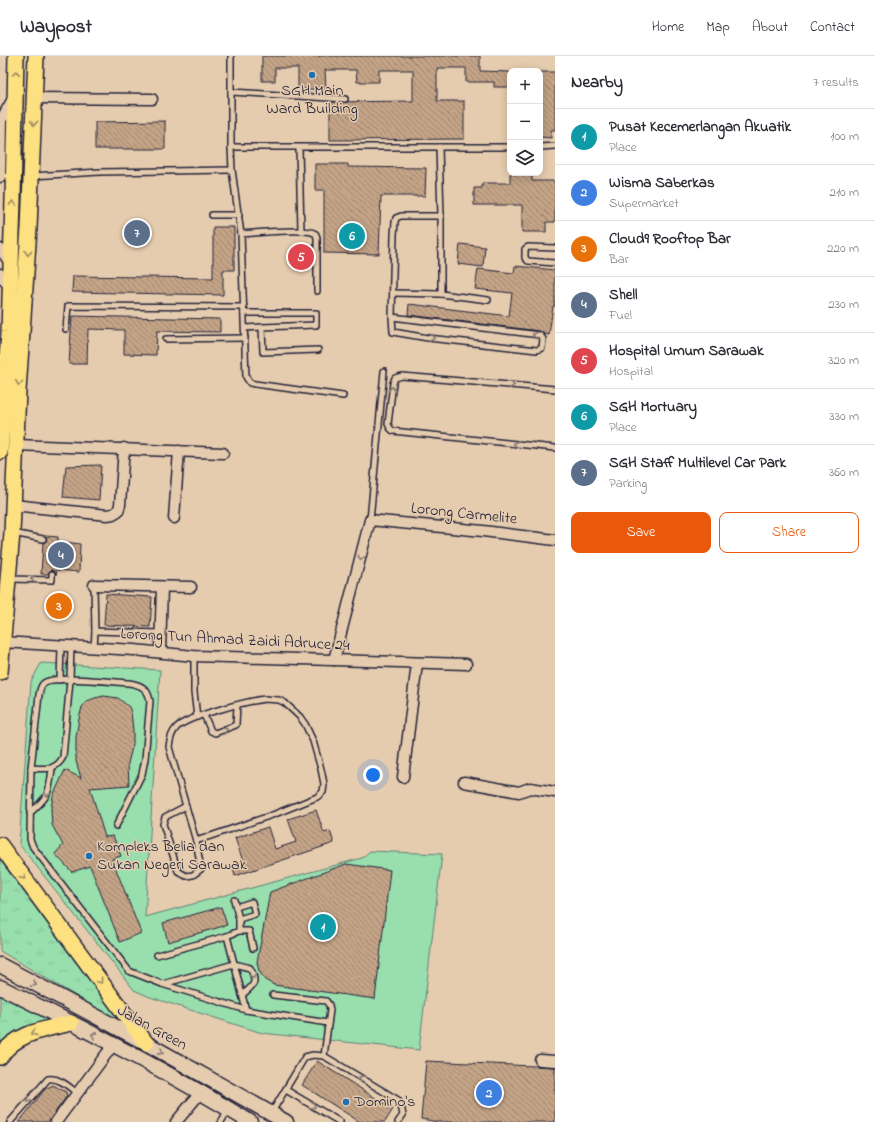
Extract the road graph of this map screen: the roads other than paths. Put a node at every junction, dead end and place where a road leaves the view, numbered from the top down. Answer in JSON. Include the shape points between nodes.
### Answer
{"nodes":[{"id":1,"x":16,"y":56,"type":"edge"},
{"id":2,"x":36,"y":56,"type":"edge"},
{"id":3,"x":231,"y":56,"type":"edge"},
{"id":4,"x":231,"y":92,"type":"junction"},
{"id":5,"x":15,"y":95,"type":"junction"},
{"id":6,"x":35,"y":98,"type":"junction"},
{"id":7,"x":345,"y":98,"type":"dead end"},
{"id":8,"x":152,"y":99,"type":"dead end"},
{"id":9,"x":543,"y":146,"type":"edge"},
{"id":10,"x":555,"y":146,"type":"edge"},
{"id":11,"x":439,"y":147,"type":"junction"},
{"id":12,"x":507,"y":147,"type":"edge"},
{"id":13,"x":231,"y":148,"type":"junction"},
{"id":14,"x":299,"y":148,"type":"junction"},
{"id":15,"x":232,"y":170,"type":"junction"},
{"id":16,"x":32,"y":176,"type":"junction"},
{"id":17,"x":0,"y":177,"type":"edge"},
{"id":18,"x":212,"y":215,"type":"dead end"},
{"id":19,"x":239,"y":215,"type":"junction"},
{"id":20,"x":441,"y":216,"type":"junction"},
{"id":21,"x":302,"y":231,"type":"junction"},
{"id":22,"x":241,"y":234,"type":"junction"},
{"id":23,"x":555,"y":248,"type":"edge"},
{"id":24,"x":0,"y":249,"type":"edge"},
{"id":25,"x":555,"y":263,"type":"edge"},
{"id":26,"x":5,"y":269,"type":"edge"},
{"id":27,"x":318,"y":291,"type":"dead end"},
{"id":28,"x":393,"y":293,"type":"junction"},
{"id":29,"x":441,"y":294,"type":"junction"},
{"id":30,"x":488,"y":300,"type":"dead end"},
{"id":31,"x":244,"y":310,"type":"junction"},
{"id":32,"x":392,"y":317,"type":"junction"},
{"id":33,"x":262,"y":327,"type":"junction"},
{"id":34,"x":245,"y":328,"type":"junction"},
{"id":35,"x":66,"y":329,"type":"dead end"},
{"id":36,"x":245,"y":338,"type":"junction"},
{"id":37,"x":166,"y":339,"type":"dead end"},
{"id":38,"x":318,"y":350,"type":"dead end"},
{"id":39,"x":384,"y":371,"type":"dead end"},
{"id":40,"x":3,"y":384,"type":"edge"},
{"id":41,"x":555,"y":388,"type":"edge"},
{"id":42,"x":343,"y":396,"type":"dead end"},
{"id":43,"x":1,"y":416,"type":"edge"},
{"id":44,"x":16,"y":445,"type":"junction"},
{"id":45,"x":124,"y":448,"type":"junction"},
{"id":46,"x":555,"y":448,"type":"edge"},
{"id":47,"x":179,"y":451,"type":"junction"},
{"id":48,"x":0,"y":452,"type":"edge"},
{"id":49,"x":223,"y":453,"type":"dead end"},
{"id":50,"x":13,"y":505,"type":"junction"},
{"id":51,"x":174,"y":518,"type":"dead end"},
{"id":52,"x":370,"y":520,"type":"junction"},
{"id":53,"x":12,"y":533,"type":"junction"},
{"id":54,"x":43,"y":539,"type":"dead end"},
{"id":55,"x":555,"y":540,"type":"edge"},
{"id":56,"x":52,"y":574,"type":"dead end"},
{"id":57,"x":9,"y":579,"type":"junction"},
{"id":58,"x":94,"y":585,"type":"joint"},
{"id":59,"x":162,"y":587,"type":"junction"},
{"id":60,"x":191,"y":587,"type":"dead end"},
{"id":61,"x":95,"y":632,"type":"junction"},
{"id":62,"x":160,"y":633,"type":"junction"},
{"id":63,"x":3,"y":642,"type":"junction"},
{"id":64,"x":66,"y":646,"type":"junction"},
{"id":65,"x":94,"y":648,"type":"junction"},
{"id":66,"x":160,"y":652,"type":"junction"},
{"id":67,"x":194,"y":656,"type":"junction"},
{"id":68,"x":334,"y":660,"type":"junction"},
{"id":69,"x":417,"y":663,"type":"junction"},
{"id":70,"x":466,"y":664,"type":"dead end"},
{"id":71,"x":0,"y":672,"type":"edge"},
{"id":72,"x":60,"y":680,"type":"junction"},
{"id":73,"x":70,"y":680,"type":"junction"},
{"id":74,"x":237,"y":705,"type":"junction"},
{"id":75,"x":204,"y":715,"type":"junction"},
{"id":76,"x":197,"y":717,"type":"junction"},
{"id":77,"x":32,"y":768,"type":"junction"},
{"id":78,"x":52,"y":769,"type":"junction"},
{"id":79,"x":403,"y":777,"type":"dead end"},
{"id":80,"x":464,"y":782,"type":"dead end"},
{"id":81,"x":555,"y":792,"type":"edge"},
{"id":82,"x":186,"y":806,"type":"junction"},
{"id":83,"x":30,"y":813,"type":"junction"},
{"id":84,"x":116,"y":826,"type":"dead end"},
{"id":85,"x":196,"y":841,"type":"junction"},
{"id":86,"x":0,"y":846,"type":"edge"},
{"id":87,"x":234,"y":900,"type":"dead end"},
{"id":88,"x":236,"y":907,"type":"junction"},
{"id":89,"x":239,"y":919,"type":"junction"},
{"id":90,"x":240,"y":931,"type":"junction"},
{"id":91,"x":227,"y":936,"type":"junction"},
{"id":92,"x":253,"y":948,"type":"dead end"},
{"id":93,"x":157,"y":955,"type":"dead end"},
{"id":94,"x":234,"y":964,"type":"junction"},
{"id":95,"x":0,"y":965,"type":"edge"},
{"id":96,"x":162,"y":984,"type":"junction"},
{"id":97,"x":0,"y":987,"type":"edge"},
{"id":98,"x":242,"y":995,"type":"junction"},
{"id":99,"x":273,"y":995,"type":"dead end"},
{"id":100,"x":246,"y":1010,"type":"junction"},
{"id":101,"x":72,"y":1023,"type":"junction"},
{"id":102,"x":328,"y":1023,"type":"junction"},
{"id":103,"x":146,"y":1043,"type":"junction"},
{"id":104,"x":113,"y":1045,"type":"junction"},
{"id":105,"x":324,"y":1056,"type":"junction"},
{"id":106,"x":0,"y":1057,"type":"edge"},
{"id":107,"x":540,"y":1060,"type":"dead end"},
{"id":108,"x":555,"y":1061,"type":"edge"},
{"id":109,"x":286,"y":1090,"type":"junction"},
{"id":110,"x":77,"y":1092,"type":"junction"},
{"id":111,"x":201,"y":1092,"type":"junction"},
{"id":112,"x":228,"y":1109,"type":"junction"},
{"id":113,"x":272,"y":1113,"type":"junction"},
{"id":114,"x":10,"y":1122,"type":"edge"},
{"id":115,"x":56,"y":1122,"type":"edge"},
{"id":116,"x":176,"y":1122,"type":"edge"},
{"id":117,"x":221,"y":1122,"type":"edge"},
{"id":118,"x":250,"y":1122,"type":"edge"},
{"id":119,"x":286,"y":1122,"type":"edge"},
{"id":120,"x":340,"y":1122,"type":"edge"},
{"id":121,"x":398,"y":1122,"type":"edge"}],
"edges":[{"from":5,"to":1,"type":"main road","one_way":true},
{"from":2,"to":6,"type":"main road"},
{"from":3,"to":4,"type":"lane"},
{"from":4,"to":7,"type":"lane"},
{"from":4,"to":13,"type":"lane"},
{"from":5,"to":17,"type":"street","via":[[1,120]]},
{"from":26,"to":5,"type":"main road","one_way":true,"via":[[14,193]]},
{"from":6,"to":8,"type":"street"},
{"from":6,"to":16,"type":"main road","one_way":true},
{"from":9,"to":10,"type":"lane"},
{"from":11,"to":12,"type":"lane"},
{"from":11,"to":14,"type":"lane"},
{"from":11,"to":20,"type":"lane"},
{"from":13,"to":14,"type":"lane"},
{"from":13,"to":15,"type":"lane"},
{"from":14,"to":21,"type":"lane"},
{"from":15,"to":16,"type":"lane"},
{"from":15,"to":19,"type":"lane"},
{"from":16,"to":44,"type":"main road","one_way":true},
{"from":18,"to":19,"type":"lane"},
{"from":19,"to":22,"type":"lane"},
{"from":20,"to":28,"type":"lane","via":[[396,218]]},
{"from":20,"to":29,"type":"lane"},
{"from":21,"to":22,"type":"lane"},
{"from":21,"to":27,"type":"lane","via":[[313,232],[318,238]]},
{"from":22,"to":31,"type":"lane"},
{"from":23,"to":25,"type":"lane","via":[[528,247],[525,258],[528,262]]},
{"from":24,"to":26,"type":"street"},
{"from":26,"to":40,"type":"main road","via":[[10,288]]},
{"from":28,"to":29,"type":"lane"},
{"from":28,"to":32,"type":"lane"},
{"from":29,"to":30,"type":"lane"},
{"from":31,"to":33,"type":"lane","via":[[316,313],[316,325]]},
{"from":31,"to":34,"type":"lane"},
{"from":31,"to":35,"type":"lane","via":[[68,306]]},
{"from":32,"to":32,"type":"lane","one_way":true,"via":[[393,330],[396,333],[537,350],[542,348],[543,339],[540,335]]},
{"from":33,"to":34,"type":"lane"},
{"from":33,"to":38,"type":"lane","via":[[263,352]]},
{"from":34,"to":36,"type":"lane"},
{"from":36,"to":37,"type":"lane"},
{"from":36,"to":42,"type":"lane","via":[[246,377],[250,382]]},
{"from":39,"to":52,"type":"lane"},
{"from":40,"to":43,"type":"main road"},
{"from":46,"to":41,"type":"lane","one_way":true,"via":[[393,431],[388,424],[393,383],[396,378],[402,376]]},
{"from":43,"to":48,"type":"main road"},
{"from":44,"to":45,"type":"street"},
{"from":44,"to":50,"type":"main road"},
{"from":45,"to":47,"type":"street"},
{"from":45,"to":50,"type":"street","via":[[120,505],[114,514]]},
{"from":47,"to":49,"type":"street"},
{"from":47,"to":51,"type":"street"},
{"from":50,"to":53,"type":"main road"},
{"from":52,"to":55,"type":"street","name":"Lorong Carmelite"},
{"from":52,"to":68,"type":"street","one_way":true},
{"from":53,"to":54,"type":"lane"},
{"from":53,"to":57,"type":"main road"},
{"from":56,"to":57,"type":"lane","one_way":true,"via":[[52,580]]},
{"from":57,"to":63,"type":"main road"},
{"from":58,"to":59,"type":"street"},
{"from":58,"to":61,"type":"lane"},
{"from":59,"to":60,"type":"street"},
{"from":59,"to":62,"type":"street"},
{"from":61,"to":62,"type":"lane"},
{"from":61,"to":65,"type":"lane"},
{"from":62,"to":66,"type":"street"},
{"from":63,"to":64,"type":"street","name":"Lorong Tun Ahmad Zaidi Adruce 24"},
{"from":63,"to":71,"type":"main road"},
{"from":64,"to":65,"type":"street","name":"Lorong Tun Ahmad Zaidi Adruce 24"},
{"from":64,"to":72,"type":"lane"},
{"from":64,"to":73,"type":"lane"},
{"from":65,"to":66,"type":"street","name":"Lorong Tun Ahmad Zaidi Adruce 24"},
{"from":66,"to":67,"type":"street","name":"Lorong Tun Ahmad Zaidi Adruce 24"},
{"from":67,"to":68,"type":"street","name":"Lorong Tun Ahmad Zaidi Adruce 24"},
{"from":67,"to":76,"type":"lane"},
{"from":68,"to":69,"type":"street","name":"Lorong Tun Ahmad Zaidi Adruce 24"},
{"from":69,"to":70,"type":"street","name":"Lorong Tun Ahmad Zaidi Adruce 24"},
{"from":69,"to":79,"type":"street"},
{"from":72,"to":73,"type":"lane"},
{"from":72,"to":77,"type":"lane","via":[[50,680],[40,689]]},
{"from":73,"to":78,"type":"lane","via":[[63,757]]},
{"from":73,"to":84,"type":"lane","via":[[139,685],[146,688],[149,694],[147,742],[142,774]]},
{"from":74,"to":75,"type":"lane"},
{"from":75,"to":74,"type":"lane","one_way":true,"via":[[211,731],[216,733],[236,725]]},
{"from":74,"to":85,"type":"lane","via":[[272,699],[292,708],[309,732],[321,769],[324,788],[320,795],[310,800]]},
{"from":75,"to":76,"type":"lane"},
{"from":76,"to":82,"type":"lane","via":[[181,724],[172,734],[169,747]]},
{"from":77,"to":78,"type":"lane"},
{"from":77,"to":83,"type":"lane"},
{"from":78,"to":83,"type":"lane","one_way":true,"via":[[48,794]]},
{"from":80,"to":81,"type":"street","via":[[519,792],[530,788]]},
{"from":82,"to":85,"type":"lane"},
{"from":82,"to":85,"type":"lane","via":[[165,817],[163,824],[178,870],[186,876],[193,875],[201,869]]},
{"from":83,"to":96,"type":"lane","via":[[30,838],[34,847],[119,959],[129,971]]},
{"from":86,"to":103,"type":"main road","one_way":true},
{"from":87,"to":88,"type":"lane"},
{"from":88,"to":89,"type":"lane"},
{"from":88,"to":89,"type":"lane","via":[[252,902],[255,911],[252,916]]},
{"from":89,"to":90,"type":"lane"},
{"from":90,"to":91,"type":"lane"},
{"from":90,"to":92,"type":"lane","via":[[249,931]]},
{"from":91,"to":93,"type":"lane"},
{"from":91,"to":94,"type":"lane"},
{"from":94,"to":96,"type":"lane"},
{"from":94,"to":98,"type":"lane"},
{"from":94,"to":98,"type":"lane","one_way":true,"via":[[250,968],[255,982],[254,986]]},
{"from":95,"to":103,"type":"main road","name":"Jalan Green","one_way":true},
{"from":96,"to":100,"type":"lane"},
{"from":97,"to":101,"type":"main road","name":"Jalan Green"},
{"from":98,"to":100,"type":"lane"},
{"from":99,"to":102,"type":"lane","via":[[326,1001],[330,1010]]},
{"from":100,"to":102,"type":"lane"},
{"from":104,"to":101,"type":"main road","name":"Jalan Green","one_way":true},
{"from":101,"to":106,"type":"main road","one_way":true,"via":[[14,1042]]},
{"from":102,"to":105,"type":"lane"},
{"from":103,"to":113,"type":"main road","name":"Jalan Green","one_way":true},
{"from":104,"to":110,"type":"street"},
{"from":104,"to":111,"type":"main road","name":"Jalan Green"},
{"from":105,"to":109,"type":"lane","via":[[305,1057]]},
{"from":121,"to":105,"type":"lane","one_way":true,"via":[[403,1115],[398,1100]]},
{"from":107,"to":108,"type":"street"},
{"from":109,"to":113,"type":"lane"},
{"from":109,"to":120,"type":"lane","one_way":true},
{"from":110,"to":114,"type":"lane","one_way":true,"via":[[64,1083],[48,1079]]},
{"from":110,"to":115,"type":"street"},
{"from":111,"to":112,"type":"main road","name":"Jalan Green"},
{"from":111,"to":116,"type":"street"},
{"from":112,"to":117,"type":"lane"},
{"from":112,"to":118,"type":"main road","name":"Jalan Green"},
{"from":113,"to":119,"type":"main road","name":"Jalan Green"}]}
